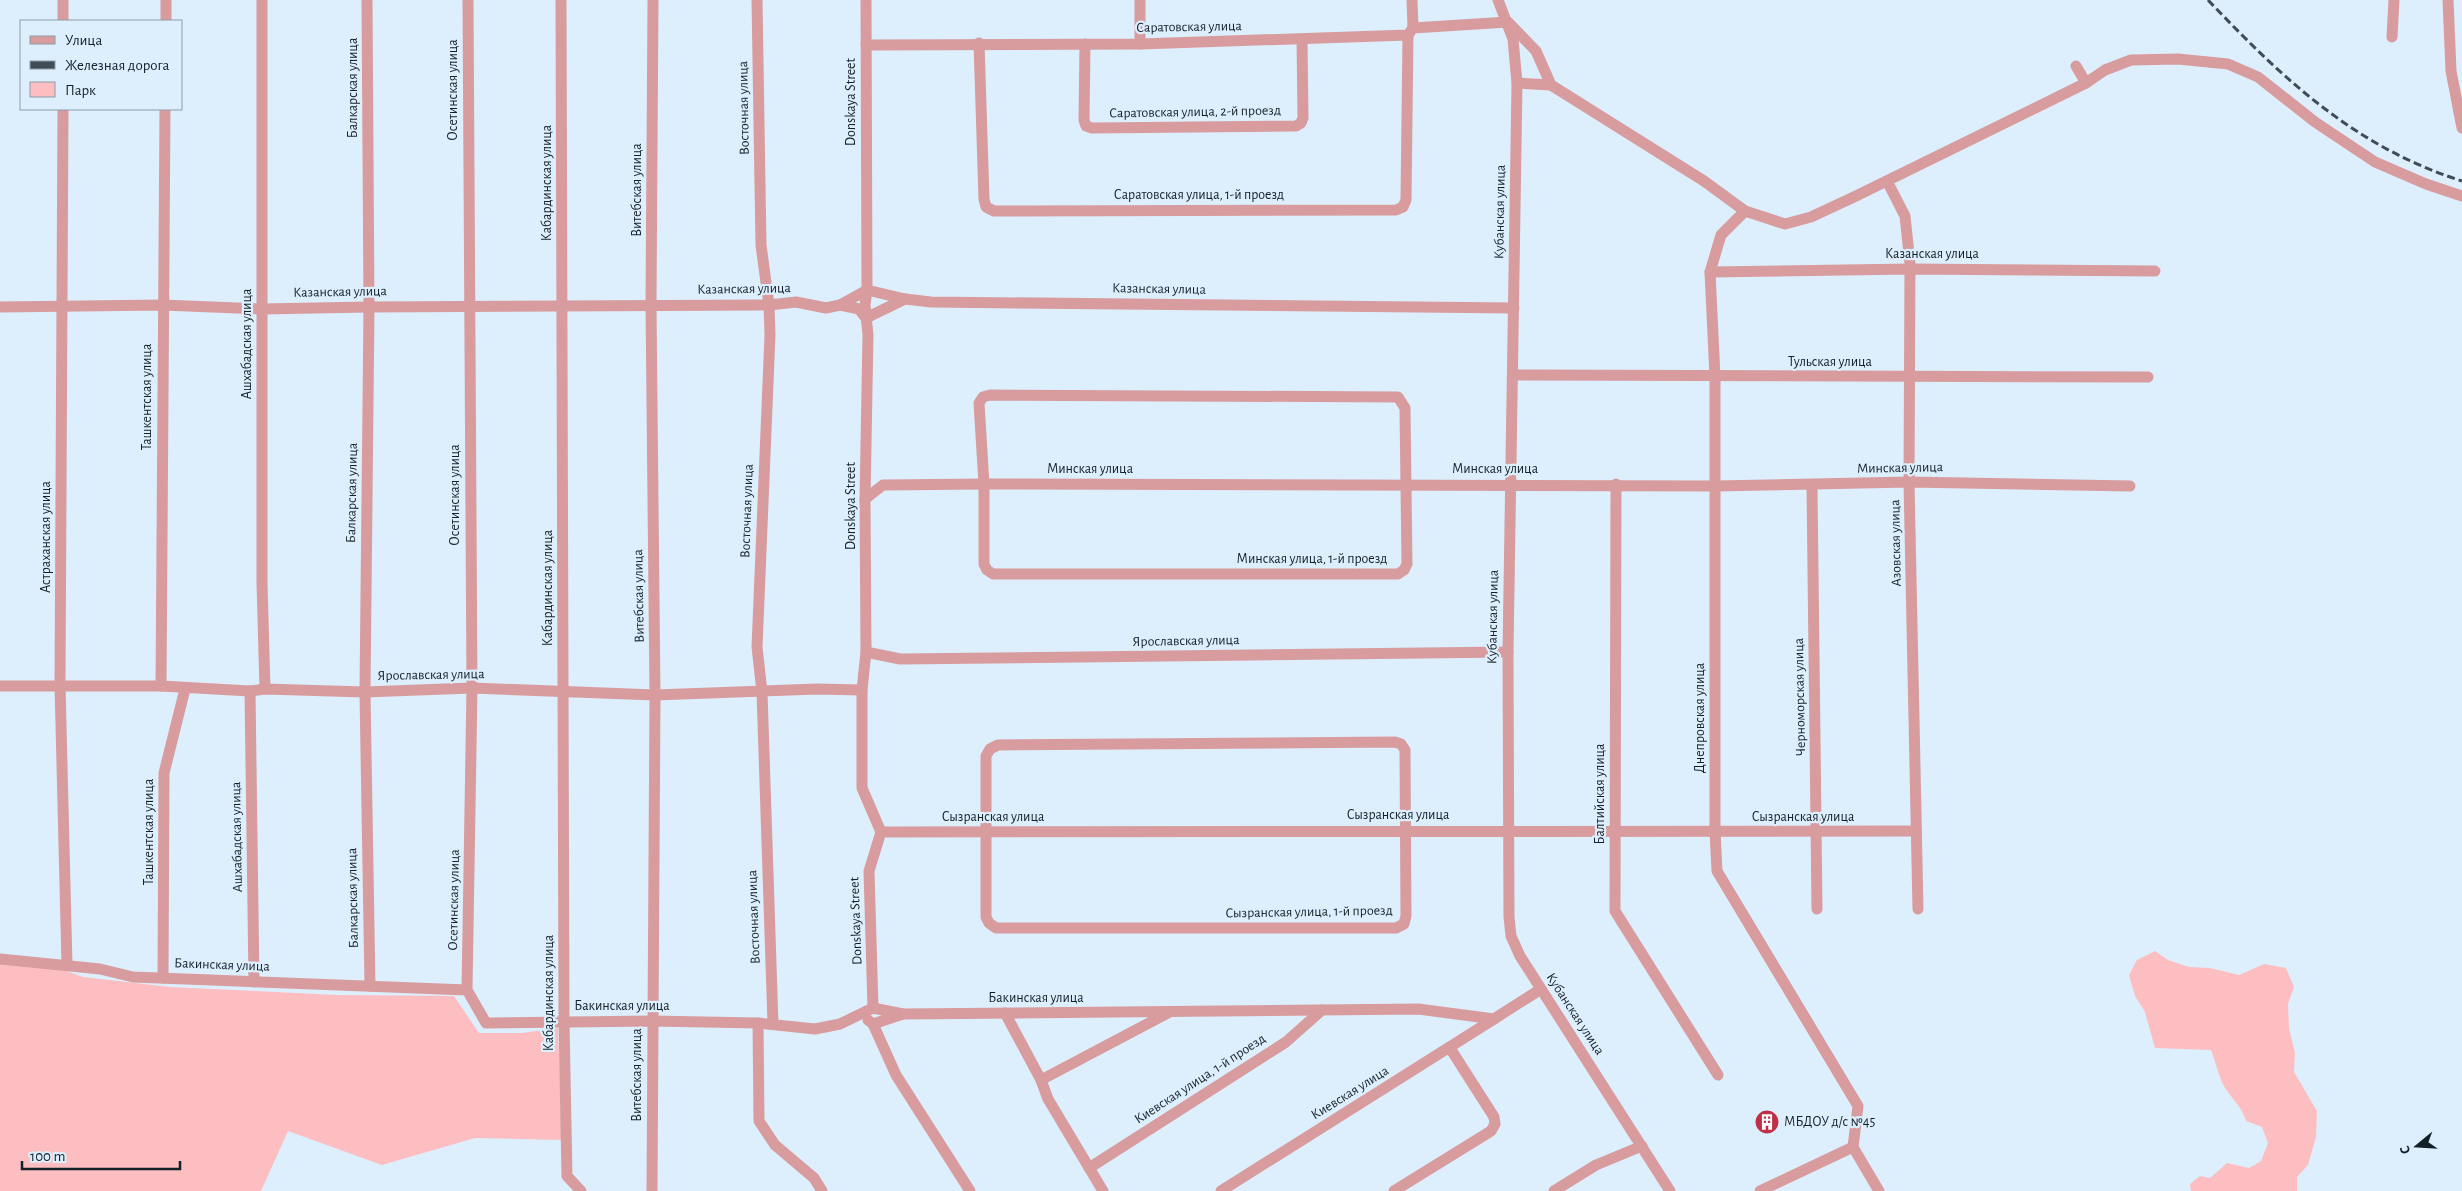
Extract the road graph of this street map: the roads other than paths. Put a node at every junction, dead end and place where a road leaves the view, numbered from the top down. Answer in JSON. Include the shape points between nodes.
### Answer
{"nodes":[{"id":1,"x":63,"y":0,"type":"edge"},
{"id":2,"x":166,"y":0,"type":"edge"},
{"id":3,"x":262,"y":0,"type":"edge"},
{"id":4,"x":367,"y":0,"type":"edge"},
{"id":5,"x":468,"y":0,"type":"edge"},
{"id":6,"x":561,"y":0,"type":"edge"},
{"id":7,"x":654,"y":0,"type":"edge"},
{"id":8,"x":757,"y":0,"type":"edge"},
{"id":9,"x":866,"y":0,"type":"edge"},
{"id":10,"x":1140,"y":0,"type":"edge"},
{"id":11,"x":1412,"y":0,"type":"edge"},
{"id":12,"x":1498,"y":0,"type":"edge"},
{"id":13,"x":2394,"y":0,"type":"edge"},
{"id":14,"x":2448,"y":0,"type":"edge"},
{"id":15,"x":63,"y":20,"type":"edge"},
{"id":16,"x":166,"y":20,"type":"edge"},
{"id":17,"x":1508,"y":22,"type":"junction"},
{"id":18,"x":1410,"y":32,"type":"junction"},
{"id":19,"x":2392,"y":37,"type":"dead end"},
{"id":20,"x":1302,"y":39,"type":"junction"},
{"id":21,"x":979,"y":43,"type":"junction"},
{"id":22,"x":1085,"y":44,"type":"junction"},
{"id":23,"x":1140,"y":44,"type":"junction"},
{"id":24,"x":866,"y":45,"type":"junction"},
{"id":25,"x":2076,"y":66,"type":"dead end"},
{"id":26,"x":2086,"y":83,"type":"junction"},
{"id":27,"x":1517,"y":84,"type":"junction"},
{"id":28,"x":1550,"y":85,"type":"junction"},
{"id":29,"x":63,"y":110,"type":"edge"},
{"id":30,"x":165,"y":110,"type":"edge"},
{"id":31,"x":2462,"y":128,"type":"edge"},
{"id":32,"x":1887,"y":182,"type":"junction"},
{"id":33,"x":2462,"y":196,"type":"edge"},
{"id":34,"x":1745,"y":211,"type":"junction"},
{"id":35,"x":1910,"y":269,"type":"junction"},
{"id":36,"x":2155,"y":271,"type":"dead end"},
{"id":37,"x":1710,"y":272,"type":"junction"},
{"id":38,"x":867,"y":290,"type":"junction"},
{"id":39,"x":904,"y":299,"type":"junction"},
{"id":40,"x":840,"y":304,"type":"junction"},
{"id":41,"x":62,"y":305,"type":"junction"},
{"id":42,"x":162,"y":305,"type":"junction"},
{"id":43,"x":651,"y":305,"type":"junction"},
{"id":44,"x":769,"y":305,"type":"junction"},
{"id":45,"x":369,"y":306,"type":"junction"},
{"id":46,"x":468,"y":306,"type":"junction"},
{"id":47,"x":0,"y":307,"type":"edge"},
{"id":48,"x":563,"y":307,"type":"junction"},
{"id":49,"x":1514,"y":308,"type":"junction"},
{"id":50,"x":262,"y":309,"type":"junction"},
{"id":51,"x":866,"y":318,"type":"junction"},
{"id":52,"x":1513,"y":375,"type":"junction"},
{"id":53,"x":1715,"y":377,"type":"junction"},
{"id":54,"x":1910,"y":377,"type":"junction"},
{"id":55,"x":2148,"y":377,"type":"dead end"},
{"id":56,"x":1910,"y":482,"type":"junction"},
{"id":57,"x":984,"y":484,"type":"junction"},
{"id":58,"x":1408,"y":484,"type":"junction"},
{"id":59,"x":1510,"y":484,"type":"junction"},
{"id":60,"x":1616,"y":484,"type":"junction"},
{"id":61,"x":1812,"y":485,"type":"junction"},
{"id":62,"x":1715,"y":486,"type":"junction"},
{"id":63,"x":2130,"y":486,"type":"dead end"},
{"id":64,"x":865,"y":499,"type":"junction"},
{"id":65,"x":866,"y":652,"type":"junction"},
{"id":66,"x":1508,"y":652,"type":"junction"},
{"id":67,"x":60,"y":685,"type":"junction"},
{"id":68,"x":0,"y":686,"type":"edge"},
{"id":69,"x":162,"y":686,"type":"junction"},
{"id":70,"x":185,"y":688,"type":"junction"},
{"id":71,"x":472,"y":688,"type":"junction"},
{"id":72,"x":265,"y":689,"type":"junction"},
{"id":73,"x":862,"y":690,"type":"junction"},
{"id":74,"x":564,"y":691,"type":"junction"},
{"id":75,"x":250,"y":692,"type":"junction"},
{"id":76,"x":365,"y":692,"type":"junction"},
{"id":77,"x":762,"y":692,"type":"junction"},
{"id":78,"x":655,"y":695,"type":"junction"},
{"id":79,"x":1404,"y":830,"type":"junction"},
{"id":80,"x":1509,"y":830,"type":"junction"},
{"id":81,"x":1614,"y":830,"type":"junction"},
{"id":82,"x":1715,"y":831,"type":"junction"},
{"id":83,"x":1916,"y":831,"type":"junction"},
{"id":84,"x":881,"y":832,"type":"junction"},
{"id":85,"x":985,"y":832,"type":"junction"},
{"id":86,"x":1817,"y":833,"type":"junction"},
{"id":87,"x":1817,"y":909,"type":"dead end"},
{"id":88,"x":1918,"y":909,"type":"dead end"},
{"id":89,"x":0,"y":960,"type":"edge"},
{"id":90,"x":67,"y":965,"type":"junction"},
{"id":91,"x":163,"y":978,"type":"junction"},
{"id":92,"x":254,"y":982,"type":"junction"},
{"id":93,"x":370,"y":986,"type":"junction"},
{"id":94,"x":1541,"y":989,"type":"junction"},
{"id":95,"x":467,"y":990,"type":"junction"},
{"id":96,"x":873,"y":1008,"type":"junction"},
{"id":97,"x":1322,"y":1010,"type":"junction"},
{"id":98,"x":1006,"y":1013,"type":"junction"},
{"id":99,"x":1170,"y":1013,"type":"junction"},
{"id":100,"x":861,"y":1014,"type":"junction"},
{"id":101,"x":903,"y":1014,"type":"junction"},
{"id":102,"x":1494,"y":1019,"type":"junction"},
{"id":103,"x":652,"y":1021,"type":"junction"},
{"id":104,"x":564,"y":1022,"type":"junction"},
{"id":105,"x":758,"y":1023,"type":"junction"},
{"id":106,"x":773,"y":1024,"type":"junction"},
{"id":107,"x":873,"y":1024,"type":"junction"},
{"id":108,"x":1450,"y":1048,"type":"junction"},
{"id":109,"x":1718,"y":1075,"type":"dead end"},
{"id":110,"x":1041,"y":1080,"type":"junction"},
{"id":111,"x":1642,"y":1146,"type":"junction"},
{"id":112,"x":1854,"y":1147,"type":"junction"},
{"id":113,"x":1089,"y":1168,"type":"junction"},
{"id":114,"x":1782,"y":1179,"type":"junction"},
{"id":115,"x":581,"y":1191,"type":"edge"},
{"id":116,"x":652,"y":1191,"type":"edge"},
{"id":117,"x":822,"y":1191,"type":"edge"},
{"id":118,"x":970,"y":1191,"type":"edge"},
{"id":119,"x":1102,"y":1191,"type":"edge"},
{"id":120,"x":1221,"y":1191,"type":"edge"},
{"id":121,"x":1394,"y":1191,"type":"edge"},
{"id":122,"x":1554,"y":1191,"type":"edge"},
{"id":123,"x":1670,"y":1191,"type":"edge"},
{"id":124,"x":1760,"y":1191,"type":"edge"},
{"id":125,"x":1785,"y":1191,"type":"edge"},
{"id":126,"x":1879,"y":1191,"type":"edge"}],
"edges":[{"from":1,"to":15,"type":"street"},
{"from":2,"to":16,"type":"street"},
{"from":3,"to":50,"type":"street","name":"Ашхабадская улица"},
{"from":4,"to":45,"type":"street","name":"Балкарская улица"},
{"from":5,"to":46,"type":"street","name":"Осетинская улица"},
{"from":6,"to":48,"type":"street","name":"Кабардинская улица"},
{"from":7,"to":43,"type":"street","name":"Витебская улица"},
{"from":8,"to":44,"type":"street","name":"Восточная улица","via":[[761,246]]},
{"from":9,"to":24,"type":"street","name":"Donskaya Street"},
{"from":10,"to":23,"type":"street"},
{"from":11,"to":18,"type":"street"},
{"from":12,"to":17,"type":"street","name":"Кубанская улица"},
{"from":13,"to":19,"type":"street"},
{"from":14,"to":31,"type":"street","via":[[2451,71]]},
{"from":17,"to":18,"type":"street","name":"Саратовская улица"},
{"from":17,"to":27,"type":"street","name":"Кубанская улица","via":[[1516,57]]},
{"from":17,"to":28,"type":"street","via":[[1536,51]]},
{"from":18,"to":20,"type":"street","name":"Саратовская улица"},
{"from":18,"to":21,"type":"street","name":"Саратовская улица, 1-й проезд","via":[[1406,200],[1403,207],[1396,210],[994,210],[986,207]]},
{"from":20,"to":22,"type":"street","name":"Саратовская улица, 2-й проезд","via":[[1303,118],[1296,126],[1086,126]]},
{"from":20,"to":23,"type":"street","name":"Саратовская улица"},
{"from":21,"to":22,"type":"street","name":"Саратовская улица"},
{"from":21,"to":24,"type":"street","name":"Саратовская улица"},
{"from":22,"to":23,"type":"street","name":"Саратовская улица"},
{"from":24,"to":38,"type":"street","name":"Donskaya Street"},
{"from":25,"to":26,"type":"street"},
{"from":26,"to":32,"type":"street"},
{"from":26,"to":33,"type":"street","via":[[2105,70],[2131,60],[2178,59],[2228,64],[2258,78],[2375,162]]},
{"from":27,"to":28,"type":"street"},
{"from":27,"to":49,"type":"street","name":"Кубанская улица"},
{"from":28,"to":34,"type":"street","via":[[1704,181]]},
{"from":29,"to":41,"type":"street","name":"Астраханская улица"},
{"from":30,"to":42,"type":"street","name":"Ташкентская улица"},
{"from":32,"to":34,"type":"street","via":[[1811,217],[1785,224]]},
{"from":32,"to":35,"type":"street","name":"Азовская улица","via":[[1905,216]]},
{"from":34,"to":37,"type":"street","name":"Днепровская улица","via":[[1721,235]]},
{"from":35,"to":36,"type":"street","name":"Казанская улица"},
{"from":35,"to":37,"type":"street","name":"Казанская улица"},
{"from":35,"to":54,"type":"street","name":"Азовская улица"},
{"from":37,"to":53,"type":"street","name":"Днепровская улица"},
{"from":38,"to":39,"type":"street","name":"Казанская улица"},
{"from":38,"to":40,"type":"street","name":"Казанская улица"},
{"from":38,"to":51,"type":"street","name":"Donskaya Street"},
{"from":39,"to":49,"type":"street","name":"Казанская улица","via":[[931,302]]},
{"from":39,"to":51,"type":"street"},
{"from":40,"to":44,"type":"street","name":"Казанская улица","via":[[826,308],[796,302]]},
{"from":40,"to":51,"type":"street","via":[[859,309]]},
{"from":41,"to":42,"type":"street","name":"Казанская улица"},
{"from":41,"to":47,"type":"street","name":"Казанская улица"},
{"from":41,"to":67,"type":"street","name":"Астраханская улица"},
{"from":42,"to":50,"type":"street","name":"Казанская улица"},
{"from":42,"to":69,"type":"street","name":"Ташкентская улица"},
{"from":43,"to":44,"type":"street","name":"Казанская улица"},
{"from":43,"to":48,"type":"street","name":"Казанская улица"},
{"from":43,"to":78,"type":"street","name":"Витебская улица"},
{"from":44,"to":77,"type":"street","name":"Восточная улица","via":[[756,647]]},
{"from":45,"to":46,"type":"street","name":"Казанская улица"},
{"from":45,"to":50,"type":"street","name":"Казанская улица"},
{"from":45,"to":76,"type":"street","name":"Балкарская улица"},
{"from":46,"to":48,"type":"street","name":"Казанская улица"},
{"from":46,"to":71,"type":"street","name":"Осетинская улица"},
{"from":48,"to":74,"type":"street","name":"Кабардинская улица"},
{"from":49,"to":52,"type":"street","name":"Кубанская улица"},
{"from":50,"to":72,"type":"street","name":"Ашхабадская улица"},
{"from":51,"to":64,"type":"street","name":"Donskaya Street"},
{"from":52,"to":53,"type":"street","name":"Тульская улица"},
{"from":52,"to":59,"type":"street","name":"Кубанская улица"},
{"from":53,"to":54,"type":"street","name":"Тульская улица"},
{"from":53,"to":62,"type":"street","name":"Днепровская улица"},
{"from":54,"to":55,"type":"street","name":"Тульская улица"},
{"from":54,"to":56,"type":"street","name":"Азовская улица"},
{"from":56,"to":61,"type":"street","name":"Минская улица"},
{"from":56,"to":63,"type":"street","name":"Минская улица"},
{"from":56,"to":83,"type":"street","name":"Азовская улица"},
{"from":57,"to":58,"type":"street","name":"Минская улица"},
{"from":57,"to":58,"type":"street","name":"Минская улица, 1-й проезд","via":[[980,404],[983,397],[990,394],[1398,397],[1405,408]]},
{"from":57,"to":58,"type":"street","name":"Минская улица, 1-й проезд","via":[[984,564],[994,574],[1398,574],[1407,564]]},
{"from":57,"to":64,"type":"street","name":"Минская улица","via":[[883,485]]},
{"from":58,"to":59,"type":"street","name":"Минская улица"},
{"from":59,"to":60,"type":"street","name":"Минская улица"},
{"from":59,"to":66,"type":"street","name":"Кубанская улица"},
{"from":60,"to":62,"type":"street","name":"Минская улица"},
{"from":60,"to":81,"type":"street","name":"Балтийская улица"},
{"from":61,"to":62,"type":"street","name":"Минская улица"},
{"from":61,"to":86,"type":"street","name":"Черноморская улица"},
{"from":62,"to":82,"type":"street","name":"Днепровская улица"},
{"from":64,"to":65,"type":"street","name":"Donskaya Street"},
{"from":65,"to":66,"type":"street","name":"Ярославская улица","via":[[900,659]]},
{"from":65,"to":73,"type":"street","name":"Donskaya Street"},
{"from":66,"to":80,"type":"street","name":"Кубанская улица"},
{"from":67,"to":68,"type":"street","name":"Ярославская улица"},
{"from":67,"to":69,"type":"street","name":"Ярославская улица"},
{"from":67,"to":90,"type":"street","name":"Астраханская улица"},
{"from":69,"to":70,"type":"street","name":"Ярославская улица"},
{"from":70,"to":75,"type":"street","name":"Ярославская улица"},
{"from":70,"to":91,"type":"street","name":"Ташкентская улица","via":[[164,773]]},
{"from":71,"to":74,"type":"street","name":"Ярославская улица"},
{"from":71,"to":76,"type":"street","name":"Ярославская улица"},
{"from":71,"to":95,"type":"street","name":"Осетинская улица"},
{"from":72,"to":75,"type":"street","name":"Ярославская улица"},
{"from":72,"to":76,"type":"street","name":"Ярославская улица"},
{"from":73,"to":77,"type":"street","name":"Ярославская улица"},
{"from":73,"to":84,"type":"street","name":"Donskaya Street","via":[[862,788]]},
{"from":74,"to":78,"type":"street","name":"Ярославская улица"},
{"from":74,"to":104,"type":"street","name":"Кабардинская улица"},
{"from":75,"to":92,"type":"street","name":"Ашхабадская улица"},
{"from":76,"to":93,"type":"street","name":"Балкарская улица"},
{"from":77,"to":78,"type":"street","name":"Ярославская улица"},
{"from":77,"to":106,"type":"street","name":"Восточная улица"},
{"from":78,"to":103,"type":"street","name":"Витебская улица"},
{"from":79,"to":80,"type":"street","name":"Сызранская улица"},
{"from":79,"to":85,"type":"street","name":"Сызранская улица"},
{"from":79,"to":85,"type":"street","name":"Сызранская улица, 1-й проезд","via":[[1404,750],[1402,744],[1395,742],[998,745],[986,756]]},
{"from":79,"to":85,"type":"street","name":"Сызранская улица, 1-й проезд","via":[[1406,916],[1404,924],[1396,928],[996,928],[986,917]]},
{"from":80,"to":81,"type":"street","name":"Сызранская улица"},
{"from":80,"to":94,"type":"street","name":"Кубанская улица","via":[[1511,936]]},
{"from":81,"to":82,"type":"street","name":"Сызранская улица"},
{"from":81,"to":109,"type":"street","name":"Балтийская улица","via":[[1615,911]]},
{"from":82,"to":86,"type":"street","name":"Сызранская улица"},
{"from":82,"to":112,"type":"street","name":"Днепровская улица","via":[[1718,871],[1858,1106]]},
{"from":83,"to":86,"type":"street","name":"Сызранская улица"},
{"from":83,"to":88,"type":"street","name":"Азовская улица"},
{"from":84,"to":85,"type":"street","name":"Сызранская улица"},
{"from":84,"to":96,"type":"street","name":"Donskaya Street","via":[[869,871]]},
{"from":86,"to":87,"type":"street","name":"Черноморская улица"},
{"from":89,"to":90,"type":"street","name":"Бакинская улица"},
{"from":90,"to":91,"type":"street","name":"Бакинская улица","via":[[133,977]]},
{"from":91,"to":92,"type":"street","name":"Бакинская улица"},
{"from":92,"to":93,"type":"street","name":"Бакинская улица"},
{"from":93,"to":95,"type":"street","name":"Бакинская улица"},
{"from":94,"to":102,"type":"street"},
{"from":94,"to":111,"type":"street","name":"Кубанская улица"},
{"from":95,"to":104,"type":"street","name":"Бакинская улица","via":[[486,1023]]},
{"from":96,"to":100,"type":"street","name":"Бакинская улица"},
{"from":96,"to":101,"type":"street","name":"Бакинская улица"},
{"from":97,"to":99,"type":"street","name":"Бакинская улица"},
{"from":97,"to":102,"type":"street","name":"Бакинская улица","via":[[1418,1009]]},
{"from":97,"to":113,"type":"street","name":"Киевская улица, 1-й проезд","via":[[1286,1042]]},
{"from":98,"to":99,"type":"street","name":"Бакинская улица"},
{"from":98,"to":101,"type":"street","name":"Бакинская улица"},
{"from":98,"to":110,"type":"street"},
{"from":99,"to":110,"type":"street","name":"Бакинская улица"},
{"from":100,"to":106,"type":"street","name":"Бакинская улица","via":[[840,1024],[816,1029]]},
{"from":100,"to":107,"type":"street"},
{"from":101,"to":107,"type":"street"},
{"from":102,"to":108,"type":"street","name":"Киевская улица"},
{"from":103,"to":104,"type":"street","name":"Бакинская улица"},
{"from":103,"to":105,"type":"street","name":"Бакинская улица"},
{"from":103,"to":116,"type":"street","name":"Витебская улица"},
{"from":104,"to":115,"type":"street","name":"Кабардинская улица","via":[[567,1176]]},
{"from":105,"to":106,"type":"street","name":"Бакинская улица"},
{"from":105,"to":117,"type":"street","via":[[759,1121],[775,1145],[814,1178]]},
{"from":107,"to":118,"type":"street","via":[[896,1075]]},
{"from":108,"to":120,"type":"street","name":"Киевская улица"},
{"from":108,"to":121,"type":"street","via":[[1494,1117],[1495,1124],[1491,1131]]},
{"from":110,"to":113,"type":"street","via":[[1048,1099]]},
{"from":111,"to":122,"type":"street","via":[[1596,1165]]},
{"from":111,"to":123,"type":"street","name":"Кубанская улица"},
{"from":112,"to":114,"type":"street"},
{"from":112,"to":126,"type":"street"},
{"from":113,"to":119,"type":"street"},
{"from":114,"to":124,"type":"street"},
{"from":114,"to":125,"type":"street"}]}
